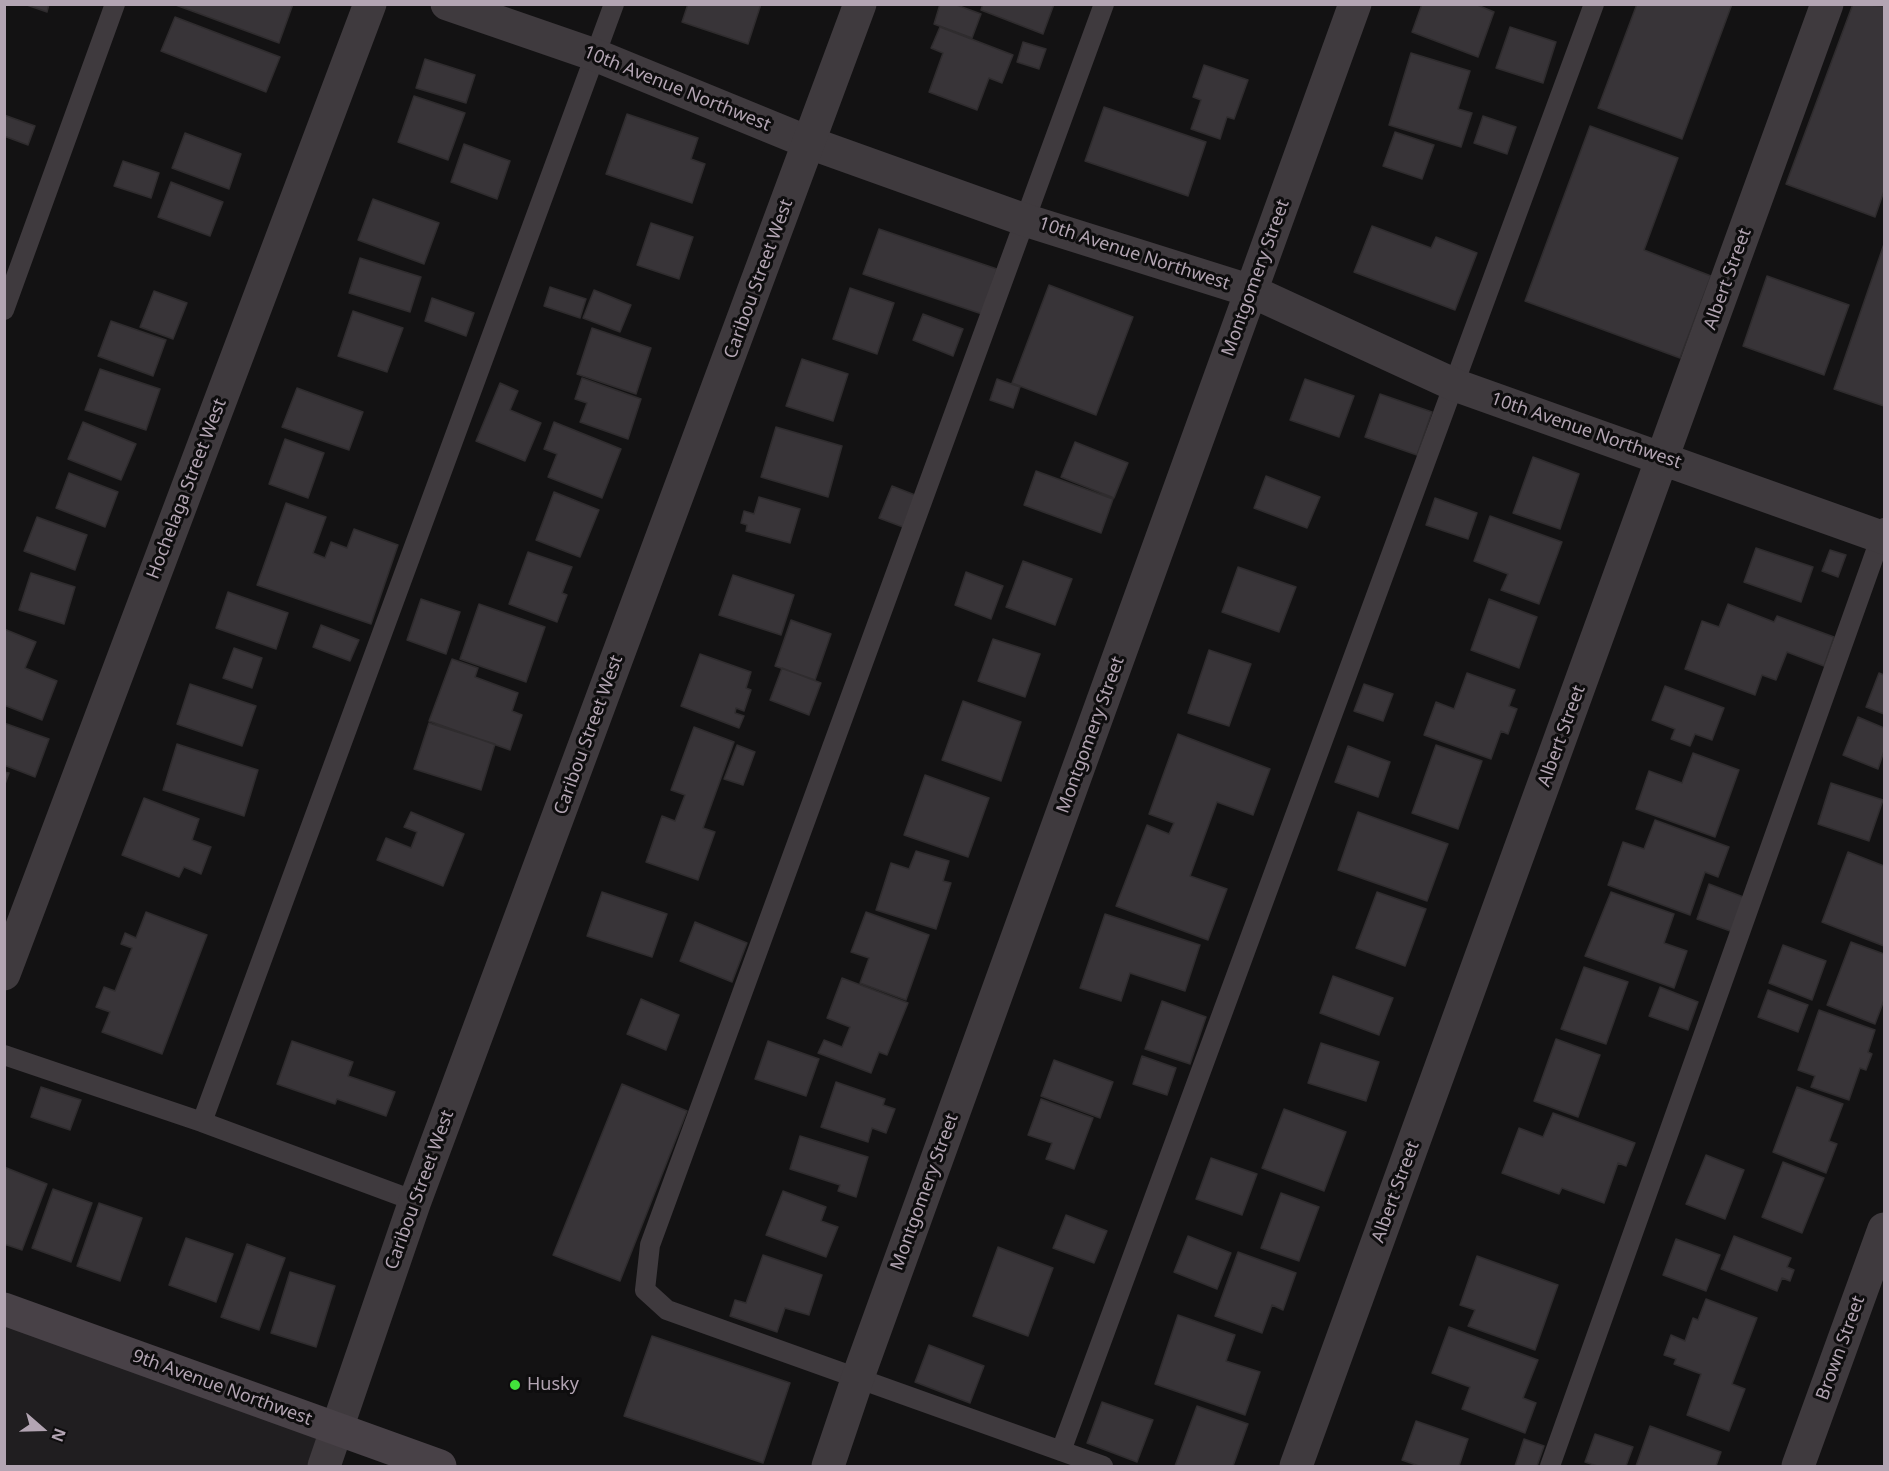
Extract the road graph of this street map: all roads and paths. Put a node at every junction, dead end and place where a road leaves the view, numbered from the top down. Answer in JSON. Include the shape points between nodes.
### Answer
{"nodes":[{"id":1,"x":115,"y":4,"type":"edge"},
{"id":2,"x":370,"y":4,"type":"edge"},
{"id":3,"x":447,"y":4,"type":"edge"},
{"id":4,"x":614,"y":4,"type":"edge"},
{"id":5,"x":860,"y":4,"type":"edge"},
{"id":6,"x":1104,"y":4,"type":"edge"},
{"id":7,"x":1355,"y":4,"type":"edge"},
{"id":8,"x":1594,"y":4,"type":"edge"},
{"id":9,"x":1827,"y":4,"type":"edge"},
{"id":10,"x":595,"y":55,"type":"junction"},
{"id":11,"x":810,"y":143,"type":"junction"},
{"id":12,"x":1025,"y":220,"type":"junction"},
{"id":13,"x":1251,"y":291,"type":"junction"},
{"id":14,"x":4,"y":310,"type":"edge"},
{"id":15,"x":1455,"y":385,"type":"junction"},
{"id":16,"x":1663,"y":459,"type":"junction"},
{"id":17,"x":1883,"y":534,"type":"edge"},
{"id":18,"x":4,"y":974,"type":"edge"},
{"id":19,"x":4,"y":1055,"type":"edge"},
{"id":20,"x":202,"y":1122,"type":"junction"},
{"id":21,"x":415,"y":1201,"type":"junction"},
{"id":22,"x":1884,"y":1228,"type":"edge"},
{"id":23,"x":4,"y":1309,"type":"edge"},
{"id":24,"x":858,"y":1377,"type":"junction"},
{"id":25,"x":335,"y":1428,"type":"junction"},
{"id":26,"x":1061,"y":1451,"type":"junction"},
{"id":27,"x":324,"y":1467,"type":"edge"},
{"id":28,"x":440,"y":1467,"type":"edge"},
{"id":29,"x":828,"y":1467,"type":"edge"},
{"id":30,"x":1103,"y":1467,"type":"edge"},
{"id":31,"x":1296,"y":1467,"type":"edge"},
{"id":32,"x":1550,"y":1467,"type":"edge"},
{"id":33,"x":1798,"y":1467,"type":"edge"}],
"edges":[{"from":1,"to":14,"type":"lane"},
{"from":2,"to":18,"type":"street","name":"Hochelaga Street West"},
{"from":3,"to":10,"type":"street","name":"10th Avenue Northwest"},
{"from":4,"to":10,"type":"lane"},
{"from":5,"to":11,"type":"street","name":"Caribou Street West"},
{"from":6,"to":12,"type":"lane"},
{"from":7,"to":13,"type":"street","name":"Montgomery Street"},
{"from":8,"to":15,"type":"lane"},
{"from":9,"to":16,"type":"street","name":"Albert Street"},
{"from":10,"to":11,"type":"street","name":"10th Avenue Northwest"},
{"from":10,"to":20,"type":"lane"},
{"from":11,"to":12,"type":"street","name":"10th Avenue Northwest"},
{"from":11,"to":21,"type":"street","name":"Caribou Street West"},
{"from":12,"to":13,"type":"street","name":"10th Avenue Northwest"},
{"from":12,"to":24,"type":"lane","via":[[650,1245],[645,1290],[667,1310]]},
{"from":13,"to":15,"type":"street","name":"10th Avenue Northwest"},
{"from":13,"to":24,"type":"street","name":"Montgomery Street"},
{"from":15,"to":16,"type":"street","name":"10th Avenue Northwest"},
{"from":15,"to":26,"type":"lane"},
{"from":16,"to":17,"type":"street","name":"10th Avenue Northwest"},
{"from":16,"to":31,"type":"street","name":"Albert Street"},
{"from":17,"to":32,"type":"lane"},
{"from":19,"to":20,"type":"lane"},
{"from":20,"to":21,"type":"lane"},
{"from":21,"to":25,"type":"street","name":"Caribou Street West"},
{"from":22,"to":33,"type":"street","name":"Brown Street"},
{"from":23,"to":25,"type":"main road","name":"9th Avenue Northwest"},
{"from":24,"to":26,"type":"lane"},
{"from":24,"to":29,"type":"street","name":"Montgomery Street"},
{"from":25,"to":27,"type":"street","name":"Caribou Street West"},
{"from":25,"to":28,"type":"main road","name":"9th Avenue Northwest"},
{"from":26,"to":30,"type":"lane"}]}
